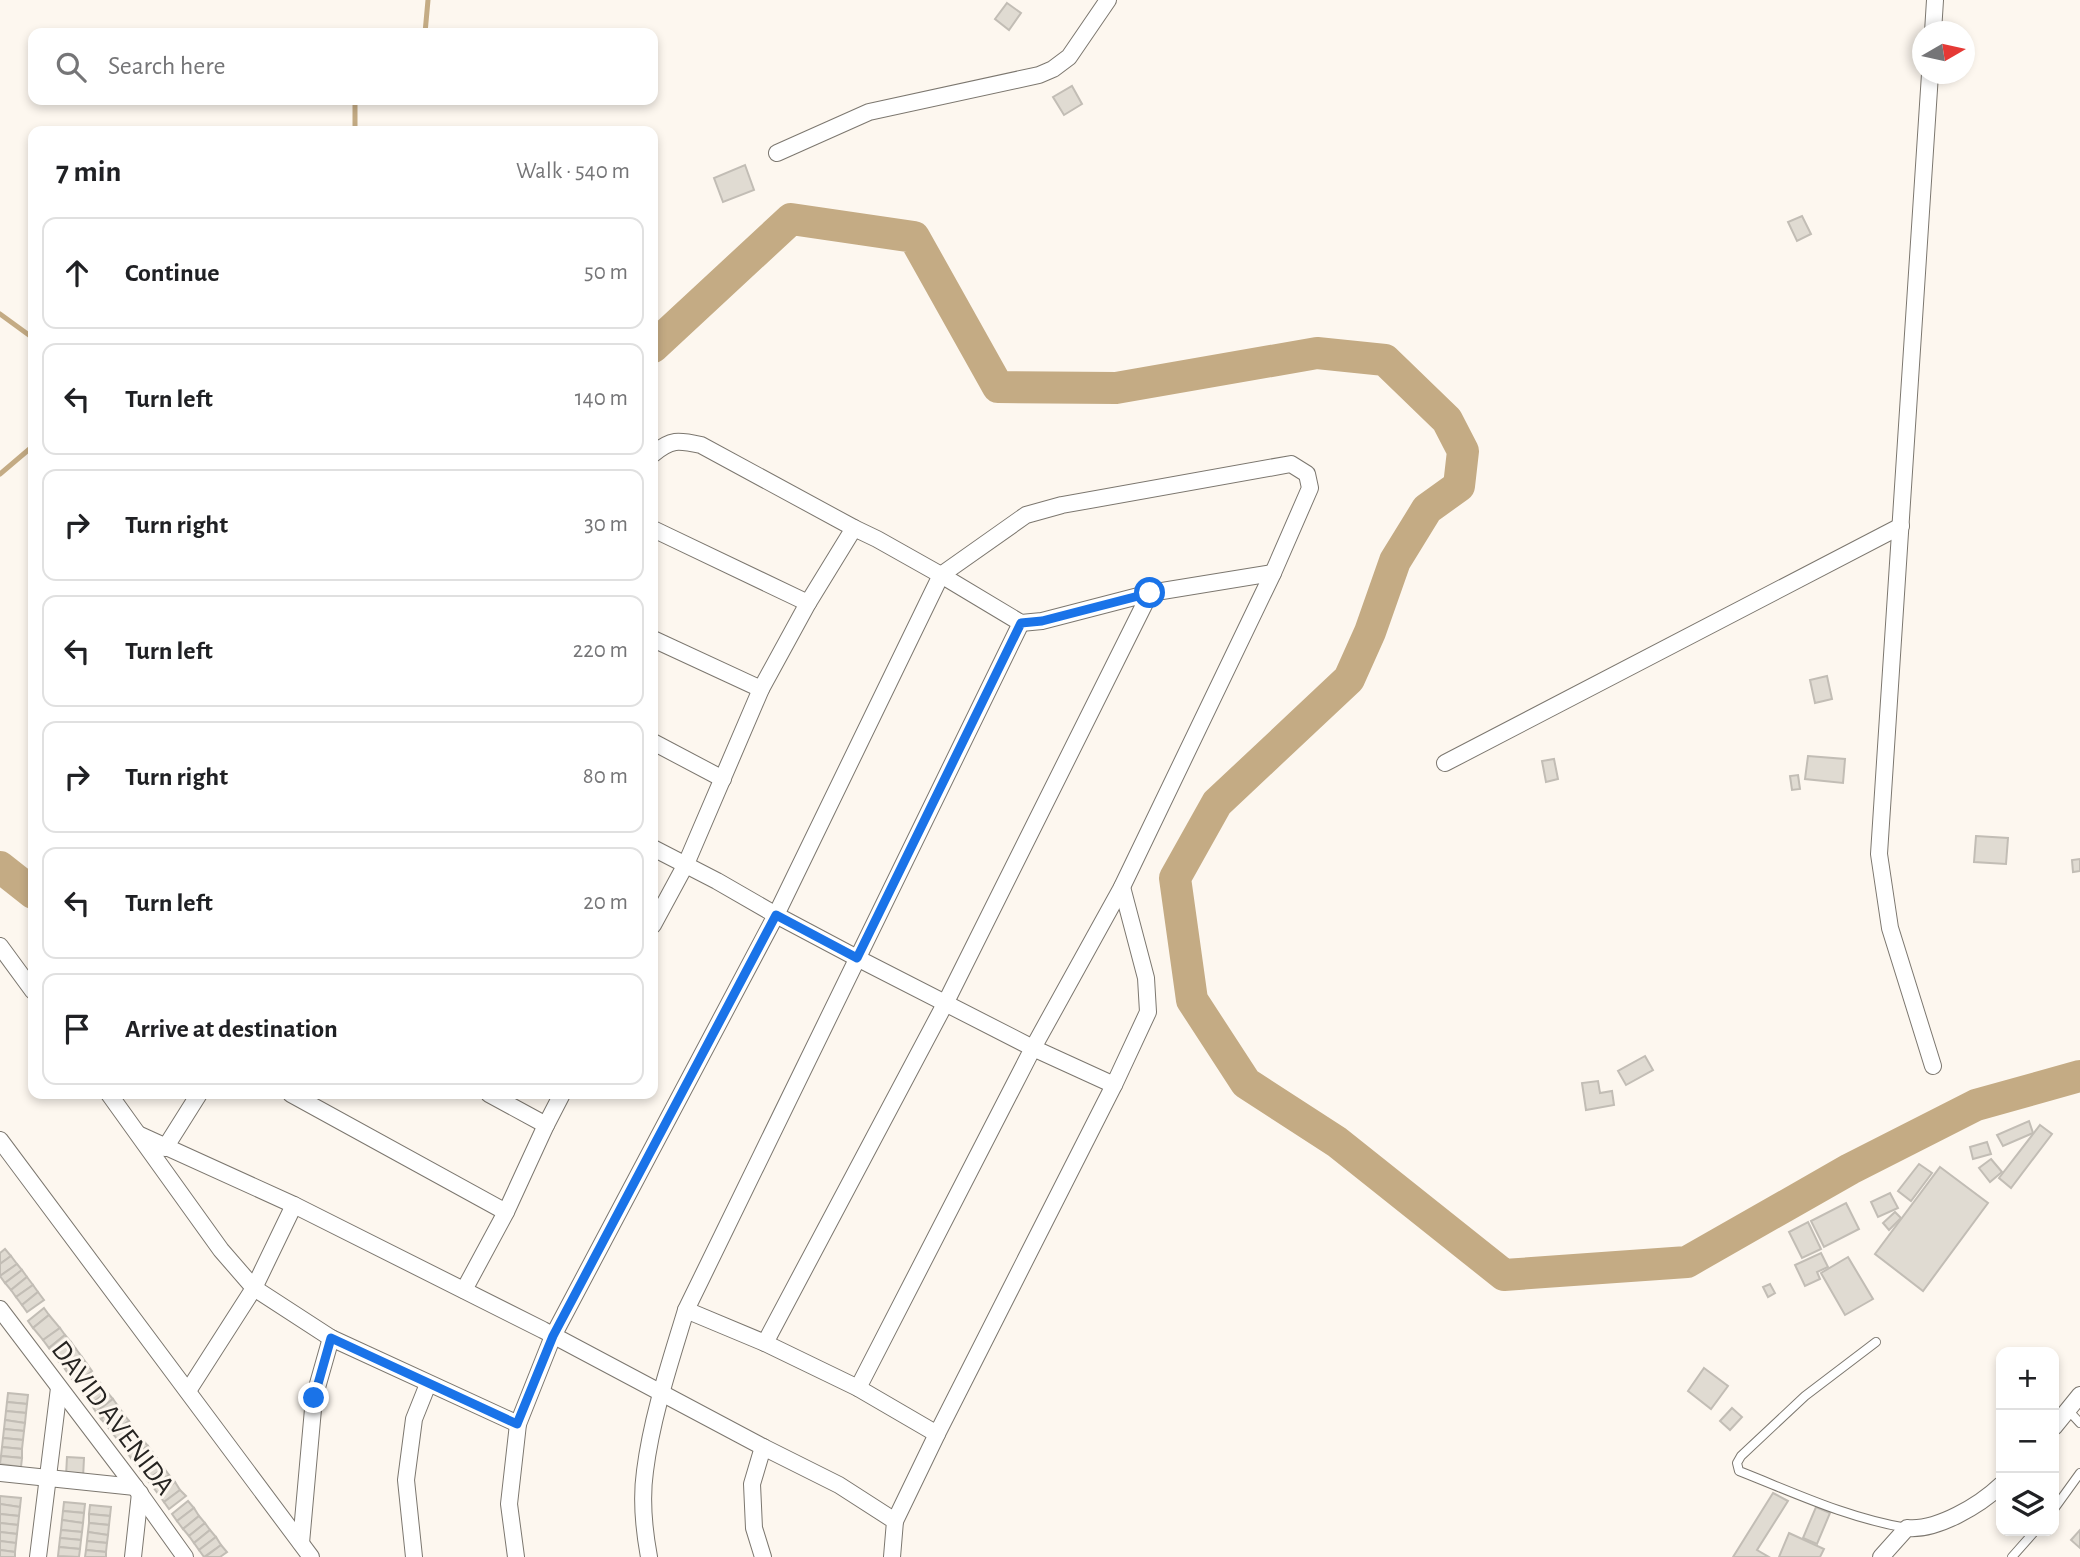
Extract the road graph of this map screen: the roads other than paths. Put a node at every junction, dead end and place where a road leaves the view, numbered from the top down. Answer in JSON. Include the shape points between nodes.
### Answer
{"nodes":[{"id":1,"x":1108,"y":0,"type":"edge"},
{"id":2,"x":1935,"y":0,"type":"edge"},
{"id":3,"x":1934,"y":21,"type":"edge"},
{"id":4,"x":1929,"y":84,"type":"edge"},
{"id":5,"x":778,"y":153,"type":"dead end"},
{"id":6,"x":658,"y":450,"type":"edge"},
{"id":7,"x":1901,"y":526,"type":"junction"},
{"id":8,"x":854,"y":528,"type":"junction"},
{"id":9,"x":658,"y":531,"type":"edge"},
{"id":10,"x":1272,"y":573,"type":"junction"},
{"id":11,"x":941,"y":575,"type":"junction"},
{"id":12,"x":1150,"y":593,"type":"junction"},
{"id":13,"x":808,"y":603,"type":"junction"},
{"id":14,"x":1021,"y":623,"type":"junction"},
{"id":15,"x":658,"y":641,"type":"edge"},
{"id":16,"x":761,"y":689,"type":"junction"},
{"id":17,"x":658,"y":746,"type":"edge"},
{"id":18,"x":1445,"y":763,"type":"dead end"},
{"id":19,"x":723,"y":779,"type":"junction"},
{"id":20,"x":658,"y":850,"type":"edge"},
{"id":21,"x":686,"y":864,"type":"junction"},
{"id":22,"x":1122,"y":887,"type":"junction"},
{"id":23,"x":776,"y":915,"type":"junction"},
{"id":24,"x":658,"y":916,"type":"edge"},
{"id":25,"x":0,"y":946,"type":"edge"},
{"id":26,"x":857,"y":958,"type":"junction"},
{"id":27,"x":28,"y":984,"type":"edge"},
{"id":28,"x":946,"y":1002,"type":"junction"},
{"id":29,"x":1033,"y":1048,"type":"junction"},
{"id":30,"x":1933,"y":1066,"type":"dead end"},
{"id":31,"x":1114,"y":1085,"type":"junction"},
{"id":32,"x":113,"y":1099,"type":"edge"},
{"id":33,"x":197,"y":1099,"type":"edge"},
{"id":34,"x":300,"y":1099,"type":"edge"},
{"id":35,"x":498,"y":1099,"type":"edge"},
{"id":36,"x":559,"y":1099,"type":"edge"},
{"id":37,"x":546,"y":1125,"type":"junction"},
{"id":38,"x":140,"y":1135,"type":"junction"},
{"id":39,"x":0,"y":1140,"type":"edge"},
{"id":40,"x":165,"y":1148,"type":"junction"},
{"id":41,"x":294,"y":1205,"type":"junction"},
{"id":42,"x":506,"y":1212,"type":"junction"},
{"id":43,"x":254,"y":1288,"type":"junction"},
{"id":44,"x":464,"y":1290,"type":"junction"},
{"id":45,"x":0,"y":1309,"type":"edge"},
{"id":46,"x":686,"y":1310,"type":"junction"},
{"id":47,"x":553,"y":1336,"type":"junction"},
{"id":48,"x":331,"y":1338,"type":"junction"},
{"id":49,"x":1877,"y":1342,"type":"dead end"},
{"id":50,"x":765,"y":1343,"type":"junction"},
{"id":51,"x":428,"y":1384,"type":"junction"},
{"id":52,"x":59,"y":1388,"type":"junction"},
{"id":53,"x":858,"y":1388,"type":"junction"},
{"id":54,"x":188,"y":1391,"type":"junction"},
{"id":55,"x":660,"y":1394,"type":"junction"},
{"id":56,"x":2080,"y":1395,"type":"edge"},
{"id":57,"x":2068,"y":1410,"type":"junction"},
{"id":58,"x":2059,"y":1421,"type":"edge"},
{"id":59,"x":2080,"y":1423,"type":"edge"},
{"id":60,"x":517,"y":1424,"type":"junction"},
{"id":61,"x":937,"y":1434,"type":"junction"},
{"id":62,"x":763,"y":1447,"type":"junction"},
{"id":63,"x":0,"y":1473,"type":"edge"},
{"id":64,"x":2080,"y":1473,"type":"edge"},
{"id":65,"x":47,"y":1478,"type":"junction"},
{"id":66,"x":1996,"y":1488,"type":"edge"},
{"id":67,"x":137,"y":1490,"type":"junction"},
{"id":68,"x":2059,"y":1502,"type":"edge"},
{"id":69,"x":895,"y":1521,"type":"junction"},
{"id":70,"x":1907,"y":1528,"type":"junction"},
{"id":71,"x":2031,"y":1536,"type":"edge"},
{"id":72,"x":301,"y":1544,"type":"junction"},
{"id":73,"x":38,"y":1557,"type":"edge"},
{"id":74,"x":133,"y":1557,"type":"edge"},
{"id":75,"x":185,"y":1557,"type":"edge"},
{"id":76,"x":311,"y":1557,"type":"edge"},
{"id":77,"x":414,"y":1557,"type":"edge"},
{"id":78,"x":516,"y":1557,"type":"edge"},
{"id":79,"x":649,"y":1557,"type":"edge"},
{"id":80,"x":763,"y":1557,"type":"edge"},
{"id":81,"x":892,"y":1557,"type":"edge"},
{"id":82,"x":1881,"y":1557,"type":"edge"},
{"id":83,"x":2012,"y":1557,"type":"edge"}],
"edges":[{"from":1,"to":5,"type":"street","via":[[1069,57],[1054,69],[869,112]]},
{"from":2,"to":3,"type":"street"},
{"from":4,"to":7,"type":"street"},
{"from":6,"to":8,"type":"street","via":[[682,441],[701,445]]},
{"from":7,"to":18,"type":"street"},
{"from":7,"to":30,"type":"street","via":[[1879,854],[1890,929]]},
{"from":8,"to":11,"type":"street"},
{"from":8,"to":13,"type":"street"},
{"from":9,"to":13,"type":"street"},
{"from":10,"to":11,"type":"street","via":[[1310,488],[1307,474],[1291,464],[1026,515]]},
{"from":10,"to":12,"type":"street"},
{"from":10,"to":22,"type":"street"},
{"from":11,"to":14,"type":"street"},
{"from":11,"to":23,"type":"street"},
{"from":12,"to":14,"type":"street"},
{"from":12,"to":28,"type":"street"},
{"from":13,"to":16,"type":"street"},
{"from":14,"to":26,"type":"street"},
{"from":15,"to":16,"type":"street"},
{"from":16,"to":19,"type":"street"},
{"from":17,"to":19,"type":"street"},
{"from":19,"to":21,"type":"street"},
{"from":20,"to":21,"type":"street"},
{"from":21,"to":23,"type":"street"},
{"from":21,"to":24,"type":"street"},
{"from":22,"to":29,"type":"street"},
{"from":22,"to":31,"type":"street","via":[[1146,978],[1148,1012]]},
{"from":23,"to":26,"type":"street"},
{"from":23,"to":47,"type":"street"},
{"from":25,"to":27,"type":"street"},
{"from":26,"to":28,"type":"street"},
{"from":26,"to":46,"type":"street"},
{"from":28,"to":29,"type":"street"},
{"from":28,"to":50,"type":"street"},
{"from":29,"to":31,"type":"street"},
{"from":29,"to":53,"type":"street"},
{"from":31,"to":61,"type":"street"},
{"from":32,"to":38,"type":"street"},
{"from":33,"to":40,"type":"street"},
{"from":34,"to":42,"type":"street"},
{"from":35,"to":37,"type":"street"},
{"from":36,"to":37,"type":"street"},
{"from":37,"to":42,"type":"street"},
{"from":38,"to":40,"type":"street"},
{"from":38,"to":43,"type":"street","via":[[221,1250]]},
{"from":39,"to":54,"type":"street"},
{"from":40,"to":41,"type":"street"},
{"from":41,"to":43,"type":"street"},
{"from":41,"to":44,"type":"street"},
{"from":42,"to":44,"type":"street"},
{"from":43,"to":48,"type":"street"},
{"from":43,"to":54,"type":"street"},
{"from":44,"to":47,"type":"street"},
{"from":45,"to":52,"type":"street","name":"DAVID AVENIDA"},
{"from":46,"to":50,"type":"street"},
{"from":46,"to":55,"type":"street"},
{"from":47,"to":55,"type":"street"},
{"from":47,"to":60,"type":"street"},
{"from":48,"to":51,"type":"street"},
{"from":48,"to":72,"type":"street","via":[[314,1398]]},
{"from":49,"to":70,"type":"lane","via":[[1805,1396],[1737,1463],[1739,1471],[1844,1513]]},
{"from":50,"to":53,"type":"street"},
{"from":51,"to":60,"type":"street"},
{"from":51,"to":77,"type":"street","via":[[414,1419],[406,1480]]},
{"from":52,"to":65,"type":"street"},
{"from":52,"to":67,"type":"street","name":"DAVID AVENIDA"},
{"from":53,"to":61,"type":"street"},
{"from":54,"to":72,"type":"street"},
{"from":55,"to":62,"type":"street"},
{"from":55,"to":79,"type":"street","via":[[644,1473]]},
{"from":56,"to":57,"type":"street"},
{"from":57,"to":58,"type":"street"},
{"from":57,"to":59,"type":"lane"},
{"from":60,"to":78,"type":"street","via":[[509,1504]]},
{"from":61,"to":69,"type":"street"},
{"from":62,"to":69,"type":"street","via":[[839,1485]]},
{"from":62,"to":80,"type":"street","via":[[752,1484],[754,1528]]},
{"from":63,"to":65,"type":"street"},
{"from":64,"to":68,"type":"lane"},
{"from":65,"to":67,"type":"street"},
{"from":65,"to":73,"type":"street"},
{"from":66,"to":70,"type":"street","via":[[1953,1517],[1924,1528]]},
{"from":67,"to":74,"type":"street"},
{"from":67,"to":75,"type":"street","name":"DAVID AVENIDA"},
{"from":69,"to":81,"type":"street"},
{"from":70,"to":82,"type":"street"},
{"from":71,"to":83,"type":"lane"},
{"from":72,"to":76,"type":"street"}]}
